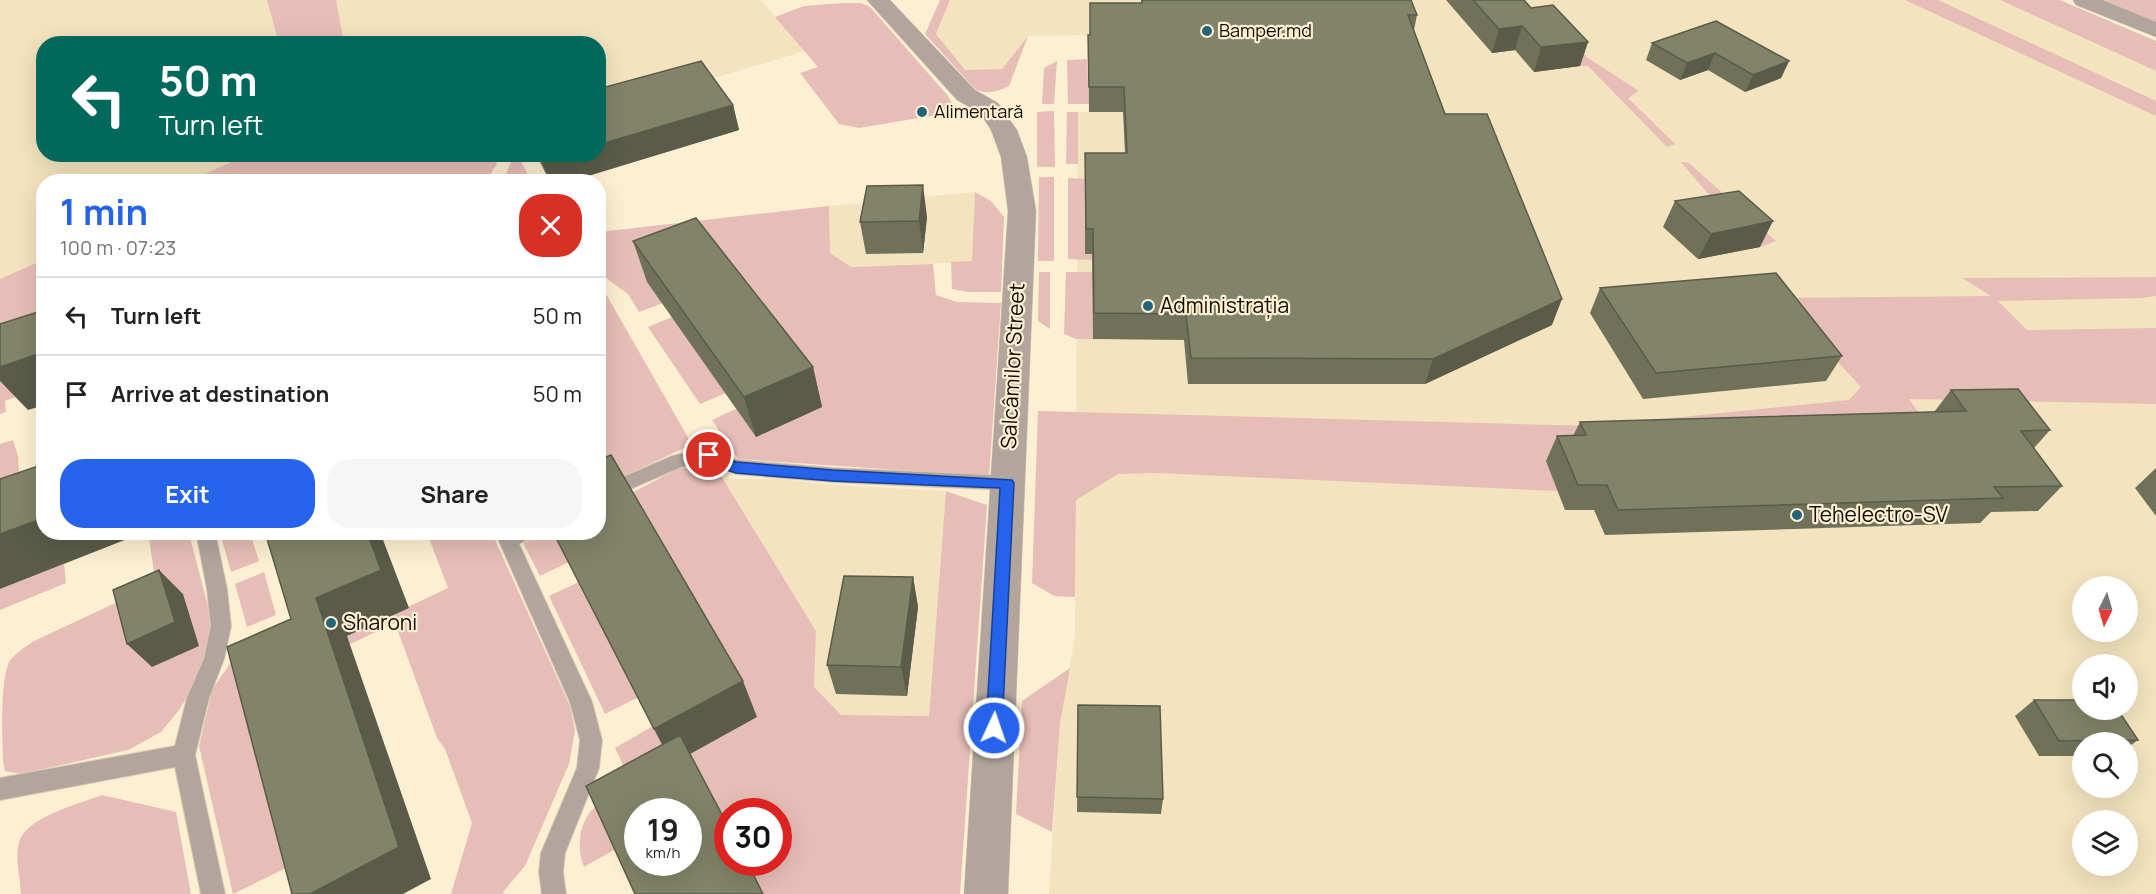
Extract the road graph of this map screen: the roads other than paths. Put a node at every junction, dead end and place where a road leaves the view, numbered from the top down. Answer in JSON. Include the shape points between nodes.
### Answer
{"nodes":[{"id":1,"x":878,"y":0,"type":"edge"},
{"id":2,"x":2084,"y":0,"type":"edge"},
{"id":3,"x":2156,"y":30,"type":"edge"},
{"id":4,"x":1007,"y":483,"type":"junction"},
{"id":5,"x":606,"y":492,"type":"edge"},
{"id":6,"x":207,"y":540,"type":"edge"},
{"id":7,"x":514,"y":540,"type":"edge"},
{"id":8,"x":184,"y":755,"type":"junction"},
{"id":9,"x":0,"y":789,"type":"edge"},
{"id":10,"x":213,"y":894,"type":"edge"},
{"id":11,"x":554,"y":894,"type":"edge"},
{"id":12,"x":986,"y":894,"type":"edge"}],
"edges":[{"from":1,"to":4,"type":"street","name":"Salcâmilor Street","via":[[966,95],[989,108],[1004,130],[1014,157],[1022,211]]},
{"from":2,"to":3,"type":"street"},
{"from":4,"to":5,"type":"lane","via":[[833,476],[736,467],[709,455],[678,461]]},
{"from":4,"to":12,"type":"street","name":"Salcâmilor Street"},
{"from":6,"to":8,"type":"lane","via":[[222,626]]},
{"from":7,"to":11,"type":"lane","via":[[581,702],[591,740],[588,768],[553,853]]},
{"from":8,"to":9,"type":"lane"},
{"from":8,"to":10,"type":"lane"}]}
